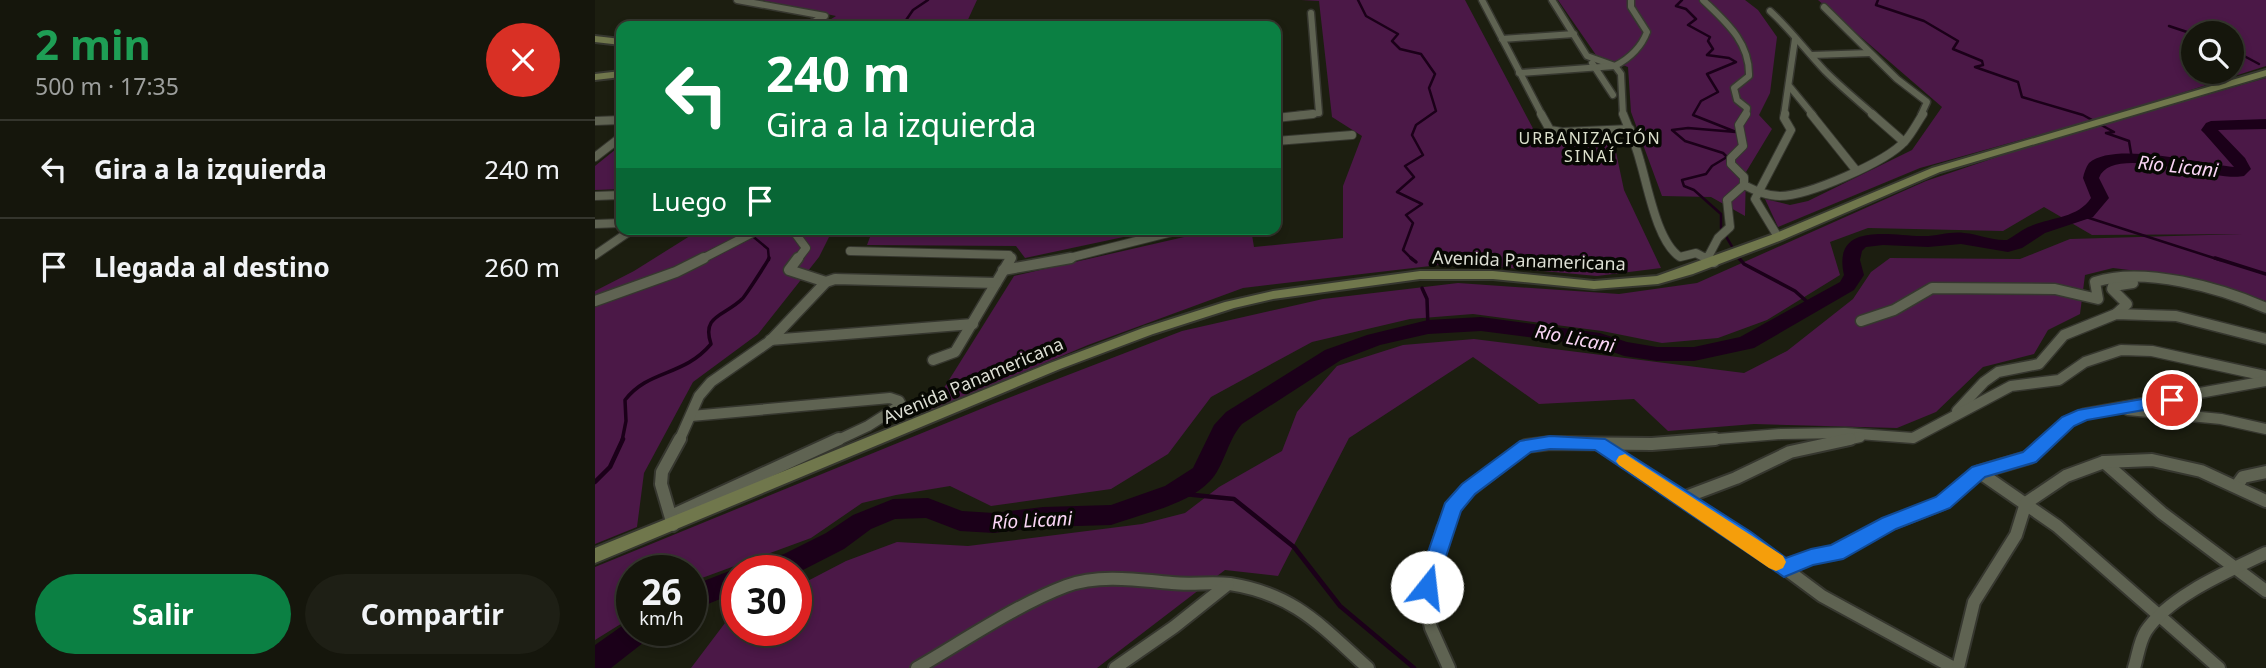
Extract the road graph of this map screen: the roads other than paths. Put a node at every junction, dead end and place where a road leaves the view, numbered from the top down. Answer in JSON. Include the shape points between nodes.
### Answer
{"nodes":[{"id":1,"x":737,"y":0,"type":"edge"},
{"id":2,"x":1482,"y":0,"type":"edge"},
{"id":3,"x":1552,"y":0,"type":"edge"},
{"id":4,"x":1631,"y":0,"type":"edge"},
{"id":5,"x":1703,"y":0,"type":"edge"},
{"id":6,"x":1824,"y":8,"type":"dead end"},
{"id":7,"x":1770,"y":11,"type":"dead end"},
{"id":8,"x":1311,"y":13,"type":"dead end"},
{"id":9,"x":816,"y":21,"type":"edge"},
{"id":10,"x":1574,"y":34,"type":"junction"},
{"id":11,"x":595,"y":39,"type":"edge"},
{"id":12,"x":1502,"y":39,"type":"junction"},
{"id":13,"x":1795,"y":39,"type":"junction"},
{"id":14,"x":616,"y":41,"type":"edge"},
{"id":15,"x":1870,"y":53,"type":"junction"},
{"id":16,"x":1812,"y":55,"type":"junction"},
{"id":17,"x":1587,"y":56,"type":"junction"},
{"id":18,"x":1615,"y":66,"type":"junction"},
{"id":19,"x":1595,"y":67,"type":"junction"},
{"id":20,"x":1519,"y":73,"type":"junction"},
{"id":21,"x":2266,"y":73,"type":"edge"},
{"id":22,"x":616,"y":75,"type":"edge"},
{"id":23,"x":595,"y":77,"type":"edge"},
{"id":24,"x":1790,"y":87,"type":"junction"},
{"id":25,"x":1613,"y":95,"type":"dead end"},
{"id":26,"x":1281,"y":117,"type":"edge"},
{"id":27,"x":616,"y":120,"type":"edge"},
{"id":28,"x":595,"y":121,"type":"edge"},
{"id":29,"x":1630,"y":130,"type":"junction"},
{"id":30,"x":1352,"y":135,"type":"dead end"},
{"id":31,"x":616,"y":141,"type":"edge"},
{"id":32,"x":1281,"y":141,"type":"edge"},
{"id":33,"x":1904,"y":142,"type":"junction"},
{"id":34,"x":596,"y":155,"type":"edge"},
{"id":35,"x":1855,"y":169,"type":"junction"},
{"id":36,"x":1744,"y":185,"type":"junction"},
{"id":37,"x":1758,"y":194,"type":"junction"},
{"id":38,"x":616,"y":195,"type":"edge"},
{"id":39,"x":595,"y":196,"type":"edge"},
{"id":40,"x":616,"y":223,"type":"edge"},
{"id":41,"x":595,"y":224,"type":"edge"},
{"id":42,"x":624,"y":235,"type":"edge"},
{"id":43,"x":748,"y":235,"type":"edge"},
{"id":44,"x":796,"y":235,"type":"edge"},
{"id":45,"x":1162,"y":235,"type":"edge"},
{"id":46,"x":1778,"y":237,"type":"junction"},
{"id":47,"x":850,"y":251,"type":"dead end"},
{"id":48,"x":595,"y":255,"type":"edge"},
{"id":49,"x":1713,"y":260,"type":"junction"},
{"id":50,"x":1003,"y":271,"type":"junction"},
{"id":51,"x":826,"y":282,"type":"junction"},
{"id":52,"x":996,"y":283,"type":"junction"},
{"id":53,"x":2197,"y":285,"type":"junction"},
{"id":54,"x":595,"y":301,"type":"edge"},
{"id":55,"x":2266,"y":308,"type":"edge"},
{"id":56,"x":2116,"y":314,"type":"junction"},
{"id":57,"x":1861,"y":321,"type":"dead end"},
{"id":58,"x":973,"y":324,"type":"junction"},
{"id":59,"x":2266,"y":339,"type":"edge"},
{"id":60,"x":770,"y":341,"type":"junction"},
{"id":61,"x":933,"y":360,"type":"dead end"},
{"id":62,"x":2266,"y":376,"type":"edge"},
{"id":63,"x":2266,"y":381,"type":"edge"},
{"id":64,"x":2112,"y":409,"type":"junction"},
{"id":65,"x":691,"y":416,"type":"junction"},
{"id":66,"x":1950,"y":419,"type":"junction"},
{"id":67,"x":2266,"y":429,"type":"edge"},
{"id":68,"x":1872,"y":434,"type":"junction"},
{"id":69,"x":1599,"y":444,"type":"junction"},
{"id":70,"x":2103,"y":462,"type":"junction"},
{"id":71,"x":1979,"y":472,"type":"junction"},
{"id":72,"x":2266,"y":472,"type":"edge"},
{"id":73,"x":2238,"y":484,"type":"junction"},
{"id":74,"x":1683,"y":498,"type":"junction"},
{"id":75,"x":2266,"y":501,"type":"edge"},
{"id":76,"x":2026,"y":503,"type":"junction"},
{"id":77,"x":672,"y":521,"type":"junction"},
{"id":78,"x":2266,"y":553,"type":"edge"},
{"id":79,"x":595,"y":556,"type":"edge"},
{"id":80,"x":2235,"y":567,"type":"junction"},
{"id":81,"x":1784,"y":568,"type":"junction"},
{"id":82,"x":1228,"y":584,"type":"junction"},
{"id":83,"x":2266,"y":591,"type":"edge"},
{"id":84,"x":2157,"y":616,"type":"junction"},
{"id":85,"x":917,"y":668,"type":"edge"},
{"id":86,"x":1115,"y":668,"type":"edge"},
{"id":87,"x":1368,"y":668,"type":"edge"},
{"id":88,"x":1449,"y":668,"type":"edge"},
{"id":89,"x":1956,"y":668,"type":"edge"},
{"id":90,"x":2134,"y":668,"type":"edge"},
{"id":91,"x":2219,"y":668,"type":"edge"}],
"edges":[{"from":1,"to":9,"type":"street","via":[[825,16]]},
{"from":2,"to":12,"type":"street"},
{"from":3,"to":10,"type":"street"},
{"from":4,"to":18,"type":"street","via":[[1647,32],[1635,53]]},
{"from":5,"to":36,"type":"street","via":[[1738,36],[1751,68],[1749,76],[1734,88],[1737,100],[1747,108],[1739,125],[1743,146],[1731,158]]},
{"from":6,"to":15,"type":"street"},
{"from":7,"to":13,"type":"street"},
{"from":8,"to":26,"type":"street","via":[[1319,113]]},
{"from":10,"to":12,"type":"street"},
{"from":10,"to":17,"type":"street"},
{"from":11,"to":14,"type":"main road"},
{"from":12,"to":20,"type":"street"},
{"from":13,"to":16,"type":"street"},
{"from":13,"to":24,"type":"street"},
{"from":15,"to":16,"type":"street"},
{"from":15,"to":33,"type":"street","via":[[1927,102]]},
{"from":16,"to":33,"type":"street","via":[[1828,75]]},
{"from":17,"to":18,"type":"street"},
{"from":17,"to":19,"type":"street"},
{"from":18,"to":19,"type":"street"},
{"from":18,"to":29,"type":"street","via":[[1621,74],[1621,109]]},
{"from":19,"to":20,"type":"street"},
{"from":19,"to":25,"type":"street"},
{"from":20,"to":29,"type":"street","via":[[1550,130]]},
{"from":21,"to":46,"type":"main road","name":"Avenida Panamericana","via":[[1936,170]]},
{"from":22,"to":23,"type":"main road"},
{"from":24,"to":35,"type":"street"},
{"from":24,"to":37,"type":"street","via":[[1784,118],[1791,130]]},
{"from":27,"to":28,"type":"street"},
{"from":29,"to":49,"type":"street","via":[[1642,177],[1671,251],[1679,257],[1696,253]]},
{"from":30,"to":32,"type":"street"},
{"from":31,"to":34,"type":"street"},
{"from":33,"to":35,"type":"street"},
{"from":35,"to":37,"type":"street","via":[[1801,194]]},
{"from":36,"to":37,"type":"street"},
{"from":36,"to":49,"type":"street","via":[[1727,200],[1730,228],[1718,238]]},
{"from":37,"to":46,"type":"street","via":[[1758,208]]},
{"from":38,"to":39,"type":"street"},
{"from":40,"to":41,"type":"street"},
{"from":42,"to":48,"type":"street"},
{"from":43,"to":54,"type":"street","via":[[676,272]]},
{"from":44,"to":51,"type":"street","via":[[806,248],[789,270]]},
{"from":45,"to":50,"type":"street"},
{"from":46,"to":49,"type":"main road","name":"Avenida Panamericana"},
{"from":47,"to":50,"type":"street","via":[[1009,255]]},
{"from":49,"to":77,"type":"main road","name":"Avenida Panamericana","via":[[1638,283],[1594,285],[1493,275],[1420,275],[1230,305],[1055,366]]},
{"from":50,"to":52,"type":"street"},
{"from":51,"to":52,"type":"street"},
{"from":51,"to":60,"type":"street"},
{"from":52,"to":58,"type":"street"},
{"from":53,"to":55,"type":"street"},
{"from":53,"to":56,"type":"street","via":[[2113,286],[2127,304]]},
{"from":53,"to":57,"type":"street","via":[[2101,278],[2095,282],[2098,299],[2055,289],[1932,288],[1893,310]]},
{"from":56,"to":59,"type":"street","via":[[2176,316]]},
{"from":56,"to":66,"type":"street","via":[[2064,335],[2039,364],[1998,372]]},
{"from":58,"to":60,"type":"street"},
{"from":58,"to":61,"type":"street","via":[[955,352]]},
{"from":60,"to":65,"type":"street","via":[[711,382]]},
{"from":62,"to":66,"type":"street","via":[[2164,353],[2121,350],[2085,362],[2059,380],[2011,386]]},
{"from":63,"to":64,"type":"street"},
{"from":64,"to":67,"type":"street","via":[[2188,414]]},
{"from":64,"to":71,"type":"street","via":[[2068,422],[2030,457]]},
{"from":65,"to":77,"type":"street","via":[[662,472]]},
{"from":65,"to":77,"type":"street","via":[[890,398],[901,405],[868,426]]},
{"from":66,"to":68,"type":"street","via":[[1913,438]]},
{"from":68,"to":69,"type":"street"},
{"from":68,"to":74,"type":"street","via":[[1790,452]]},
{"from":69,"to":74,"type":"street"},
{"from":69,"to":88,"type":"street","via":[[1526,446],[1469,489],[1452,508],[1427,587],[1426,606]]},
{"from":70,"to":73,"type":"street","via":[[2125,458],[2156,461]]},
{"from":70,"to":76,"type":"street","via":[[2081,469]]},
{"from":70,"to":80,"type":"street"},
{"from":71,"to":76,"type":"street"},
{"from":71,"to":81,"type":"street","via":[[1943,503],[1889,524],[1835,553]]},
{"from":72,"to":73,"type":"street","via":[[2243,477]]},
{"from":73,"to":75,"type":"street"},
{"from":74,"to":81,"type":"street"},
{"from":76,"to":84,"type":"street"},
{"from":76,"to":89,"type":"street","via":[[2016,536],[1974,602]]},
{"from":77,"to":79,"type":"main road","name":"Avenida Panamericana"},
{"from":78,"to":80,"type":"street"},
{"from":80,"to":83,"type":"street"},
{"from":80,"to":84,"type":"street"},
{"from":81,"to":89,"type":"street","via":[[1822,596]]},
{"from":82,"to":85,"type":"street","via":[[1120,578],[1069,585],[1017,609]]},
{"from":82,"to":86,"type":"street"},
{"from":82,"to":87,"type":"street","via":[[1268,592],[1304,610]]},
{"from":84,"to":90,"type":"street","via":[[2144,633]]},
{"from":84,"to":91,"type":"street"}]}
